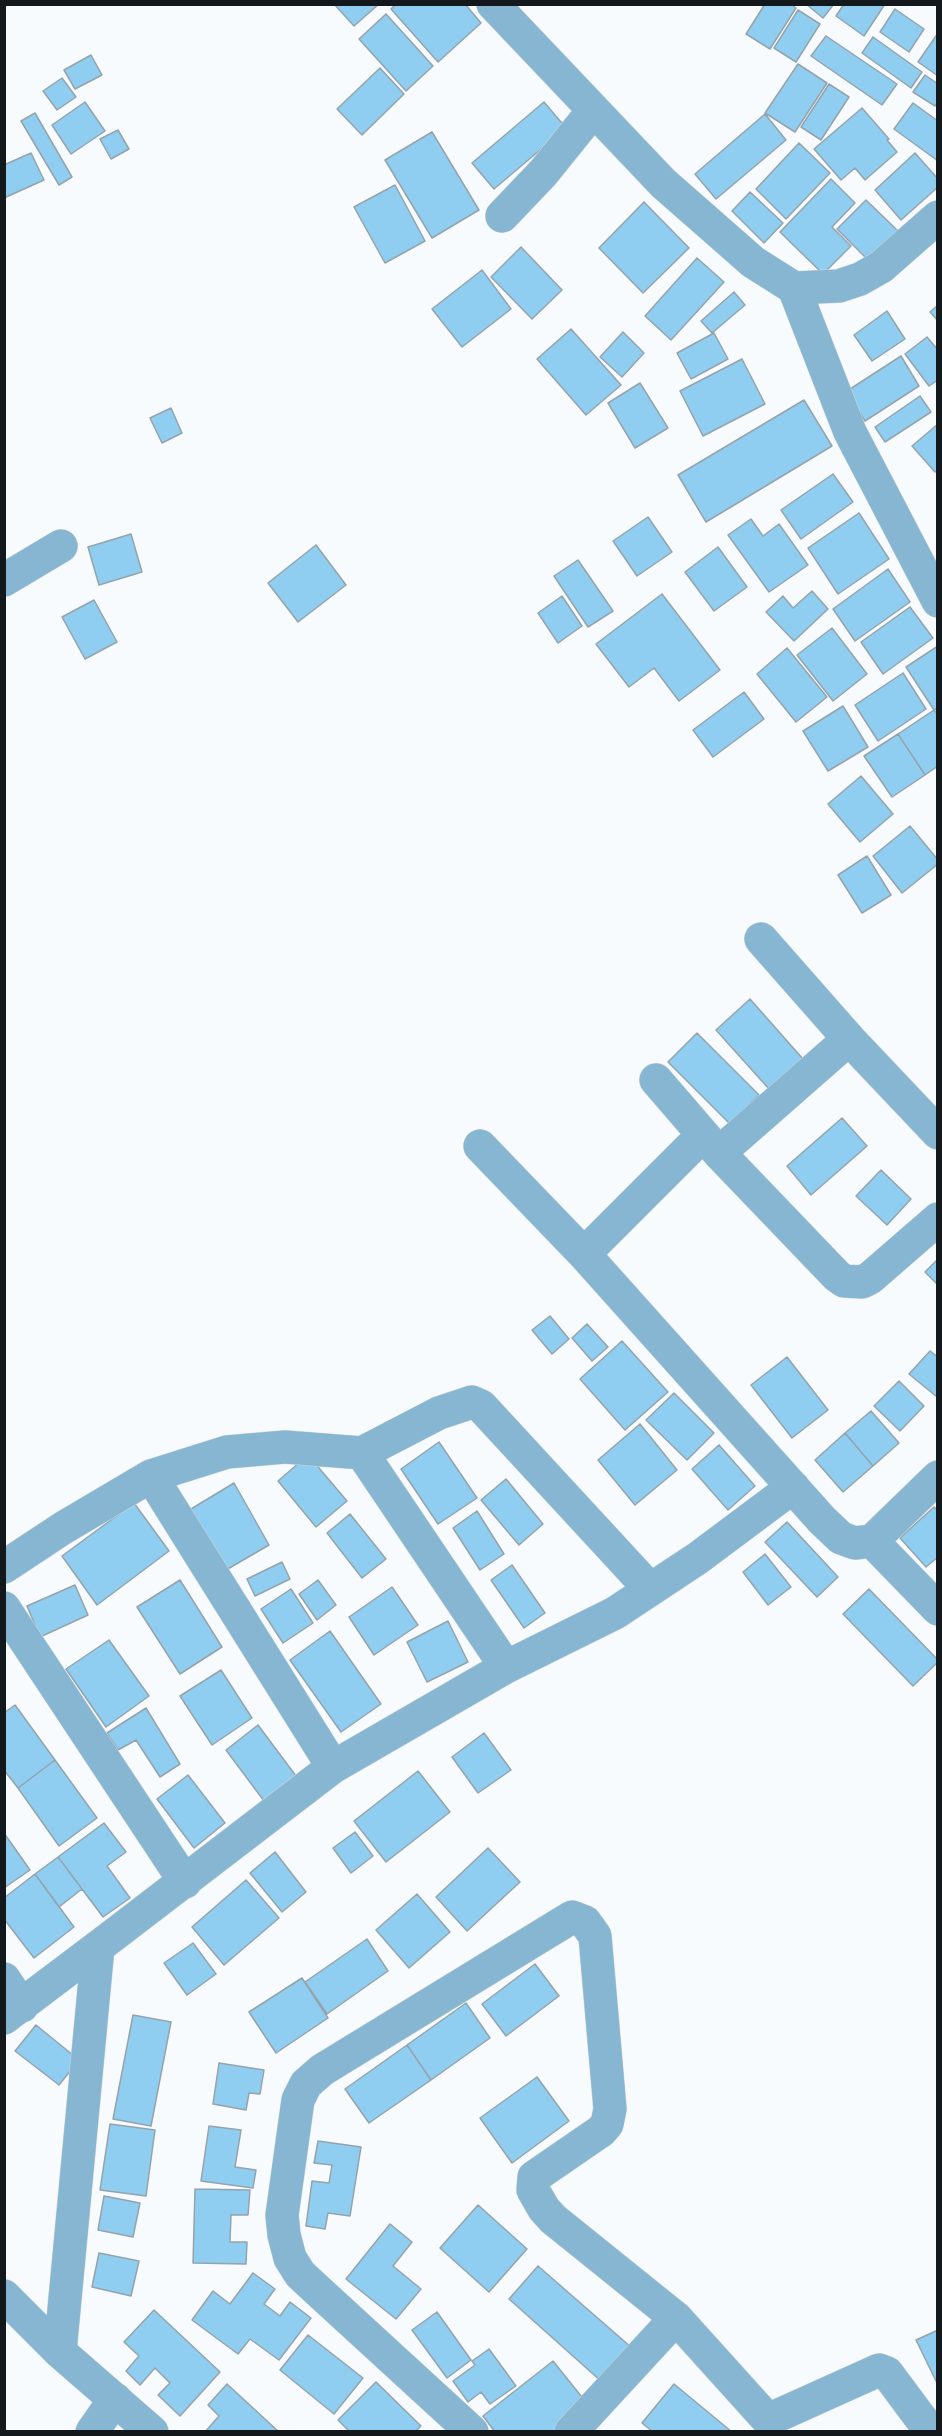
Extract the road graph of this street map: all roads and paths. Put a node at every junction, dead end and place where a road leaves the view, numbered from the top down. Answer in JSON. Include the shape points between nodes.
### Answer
{"nodes":[{"id":1,"x":493,"y":4,"type":"edge"},
{"id":2,"x":593,"y":111,"type":"junction"},
{"id":3,"x":502,"y":216,"type":"dead end"},
{"id":4,"x":938,"y":218,"type":"edge"},
{"id":5,"x":794,"y":288,"type":"junction"},
{"id":6,"x":61,"y":546,"type":"dead end"},
{"id":7,"x":4,"y":580,"type":"edge"},
{"id":8,"x":938,"y":601,"type":"edge"},
{"id":9,"x":761,"y":939,"type":"dead end"},
{"id":10,"x":849,"y":1039,"type":"junction"},
{"id":11,"x":656,"y":1080,"type":"dead end"},
{"id":12,"x":938,"y":1133,"type":"edge"},
{"id":13,"x":711,"y":1144,"type":"junction"},
{"id":14,"x":480,"y":1146,"type":"dead end"},
{"id":15,"x":938,"y":1219,"type":"edge"},
{"id":16,"x":584,"y":1254,"type":"junction"},
{"id":17,"x":362,"y":1453,"type":"junction"},
{"id":18,"x":151,"y":1476,"type":"junction"},
{"id":19,"x":938,"y":1478,"type":"edge"},
{"id":20,"x":793,"y":1487,"type":"junction"},
{"id":21,"x":872,"y":1541,"type":"junction"},
{"id":22,"x":4,"y":1568,"type":"edge"},
{"id":23,"x":649,"y":1588,"type":"junction"},
{"id":24,"x":4,"y":1608,"type":"edge"},
{"id":25,"x":938,"y":1609,"type":"edge"},
{"id":26,"x":506,"y":1667,"type":"junction"},
{"id":27,"x":333,"y":1767,"type":"junction"},
{"id":28,"x":185,"y":1882,"type":"junction"},
{"id":29,"x":98,"y":1947,"type":"junction"},
{"id":30,"x":10,"y":2001,"type":"edge"},
{"id":31,"x":4,"y":2296,"type":"edge"},
{"id":32,"x":676,"y":2318,"type":"junction"},
{"id":33,"x":60,"y":2352,"type":"junction"},
{"id":34,"x":115,"y":2399,"type":"junction"},
{"id":35,"x":774,"y":2426,"type":"edge"},
{"id":36,"x":92,"y":2432,"type":"edge"},
{"id":37,"x":152,"y":2432,"type":"edge"},
{"id":38,"x":472,"y":2432,"type":"edge"},
{"id":39,"x":571,"y":2432,"type":"edge"},
{"id":40,"x":931,"y":2432,"type":"edge"}],
"edges":[{"from":1,"to":2,"type":"street"},
{"from":2,"to":3,"type":"street"},
{"from":2,"to":5,"type":"street","via":[[678,196],[753,262]]},
{"from":4,"to":5,"type":"street","via":[[881,267],[860,279],[839,286]]},
{"from":5,"to":8,"type":"street","via":[[850,432]]},
{"from":6,"to":7,"type":"street"},
{"from":9,"to":10,"type":"street"},
{"from":10,"to":12,"type":"street"},
{"from":10,"to":13,"type":"street"},
{"from":11,"to":13,"type":"street"},
{"from":13,"to":15,"type":"street","via":[[844,1281],[862,1282],[870,1278]]},
{"from":13,"to":16,"type":"street"},
{"from":14,"to":16,"type":"street"},
{"from":16,"to":20,"type":"street"},
{"from":17,"to":18,"type":"street","via":[[285,1447],[227,1452]]},
{"from":17,"to":23,"type":"street","via":[[438,1413],[472,1402],[482,1406]]},
{"from":17,"to":26,"type":"street"},
{"from":18,"to":22,"type":"street"},
{"from":18,"to":27,"type":"street"},
{"from":19,"to":21,"type":"street"},
{"from":20,"to":21,"type":"street","via":[[842,1538],[855,1543]]},
{"from":20,"to":23,"type":"street"},
{"from":21,"to":25,"type":"street"},
{"from":23,"to":26,"type":"street","via":[[615,1613]]},
{"from":24,"to":28,"type":"street"},
{"from":26,"to":27,"type":"street"},
{"from":27,"to":28,"type":"street"},
{"from":28,"to":29,"type":"street"},
{"from":29,"to":30,"type":"street"},
{"from":29,"to":33,"type":"street"},
{"from":31,"to":33,"type":"street"},
{"from":32,"to":35,"type":"street"},
{"from":32,"to":38,"type":"street","via":[[553,2219],[533,2190],[534,2177],[540,2170],[601,2131],[610,2109],[595,1936],[585,1922],[572,1917],[322,2070],[306,2084],[298,2100],[282,2215],[290,2258],[300,2274]]},
{"from":32,"to":39,"type":"street"},
{"from":33,"to":34,"type":"street"},
{"from":34,"to":36,"type":"street"},
{"from":34,"to":37,"type":"street"},
{"from":35,"to":40,"type":"street","via":[[879,2370],[887,2373]]}]}
